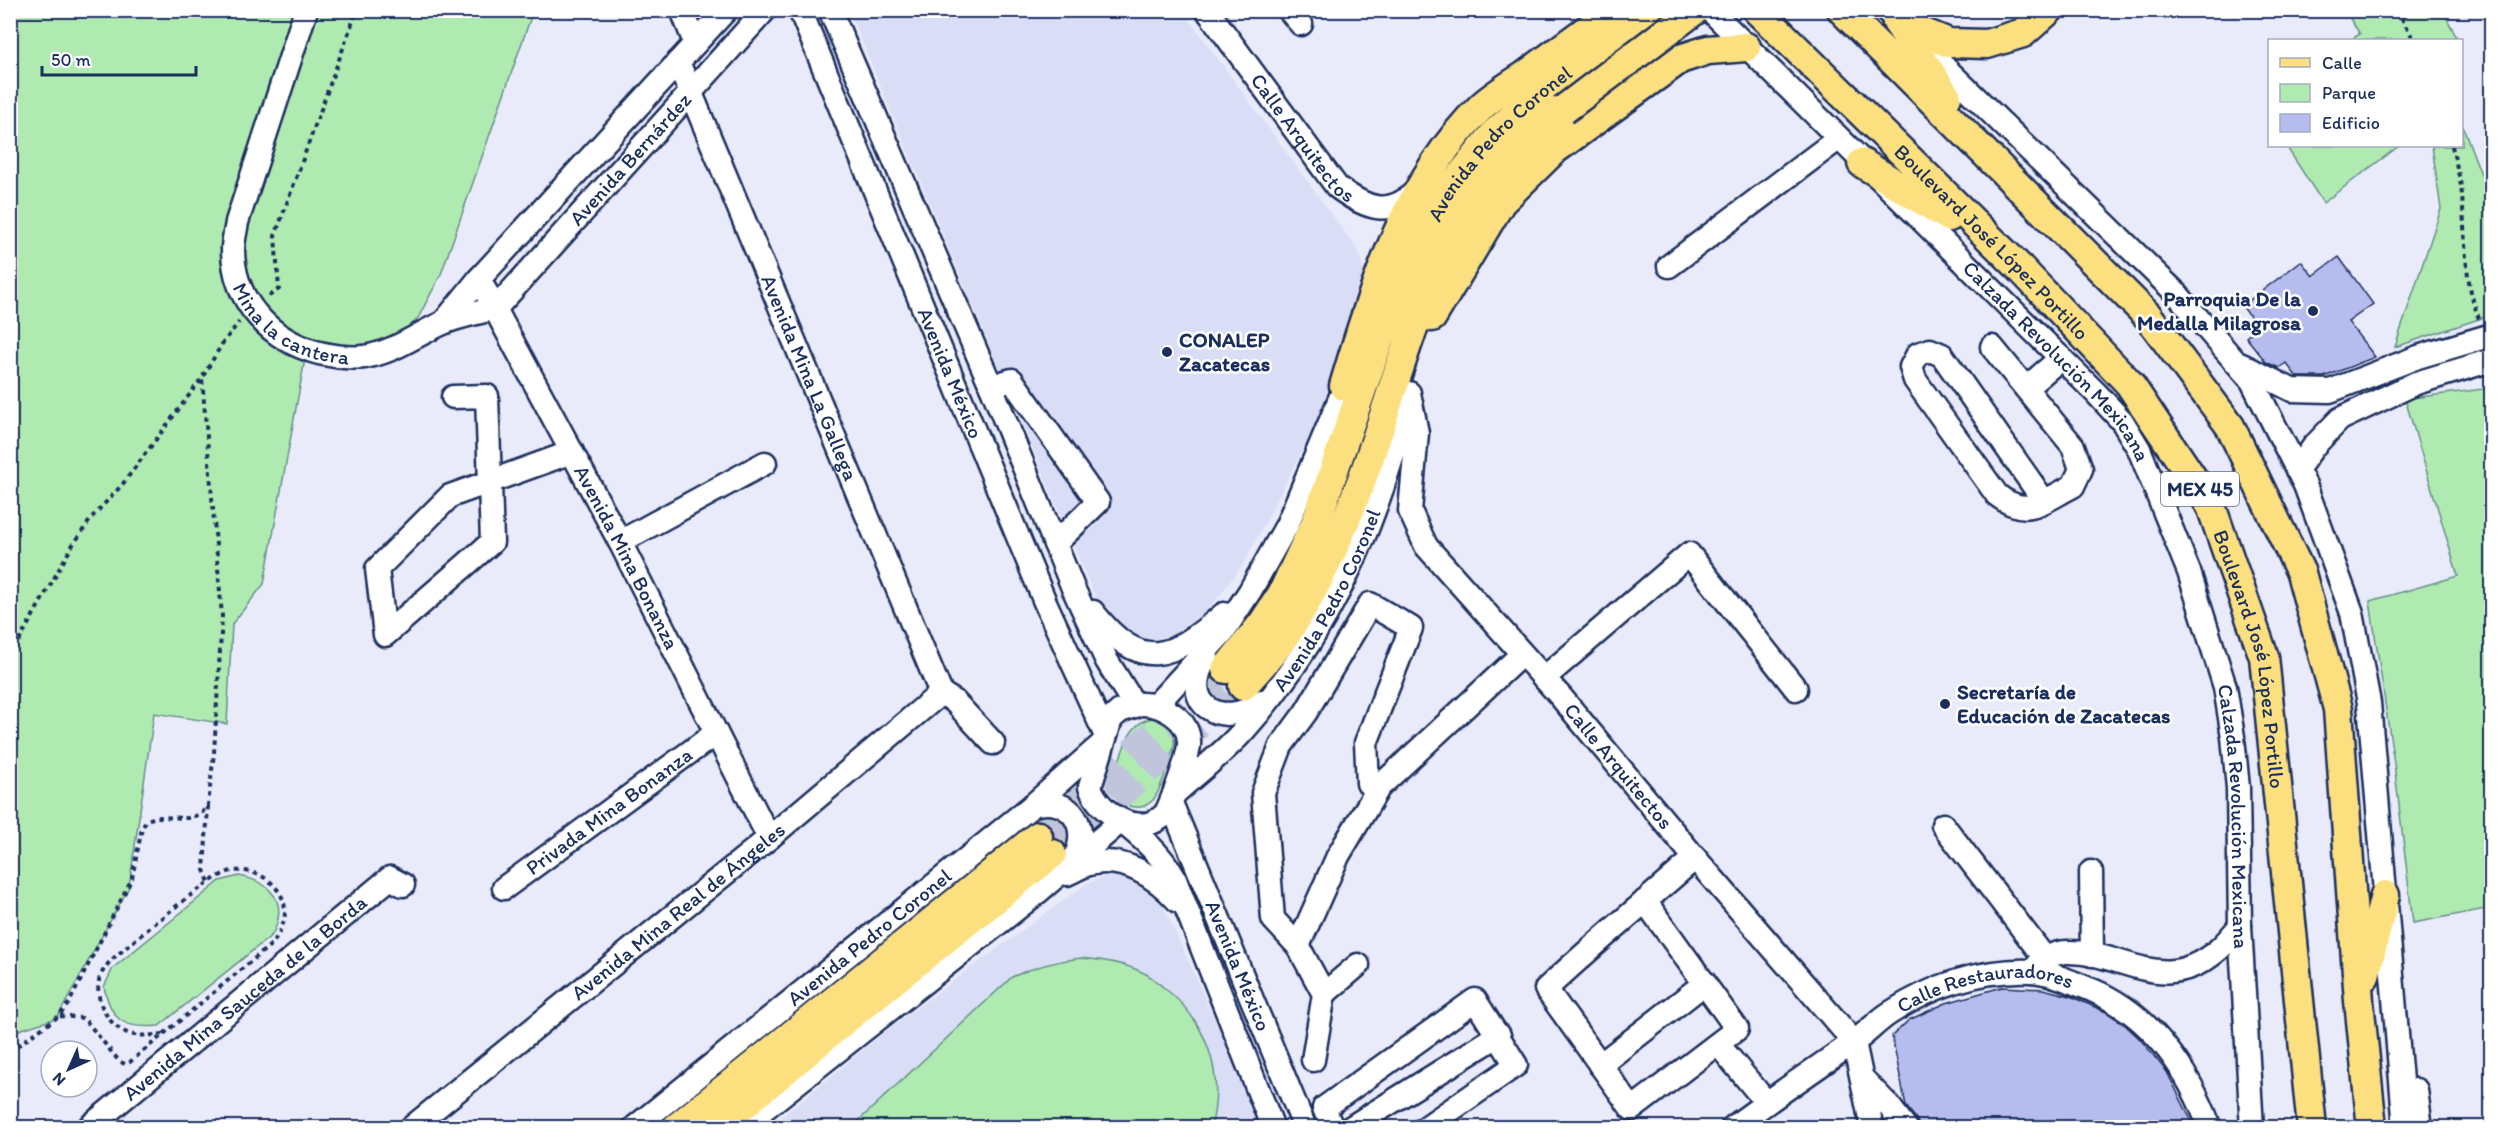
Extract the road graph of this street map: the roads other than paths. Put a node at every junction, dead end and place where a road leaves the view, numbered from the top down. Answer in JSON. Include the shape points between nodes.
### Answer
{"nodes":[{"id":1,"x":306,"y":10,"type":"edge"},
{"id":2,"x":682,"y":10,"type":"edge"},
{"id":3,"x":726,"y":10,"type":"edge"},
{"id":4,"x":765,"y":10,"type":"edge"},
{"id":5,"x":800,"y":10,"type":"edge"},
{"id":6,"x":830,"y":10,"type":"edge"},
{"id":7,"x":1206,"y":10,"type":"edge"},
{"id":8,"x":1614,"y":10,"type":"edge"},
{"id":9,"x":1649,"y":10,"type":"edge"},
{"id":10,"x":1666,"y":10,"type":"edge"},
{"id":11,"x":1695,"y":10,"type":"edge"},
{"id":12,"x":1710,"y":10,"type":"edge"},
{"id":13,"x":1757,"y":10,"type":"edge"},
{"id":14,"x":1842,"y":10,"type":"edge"},
{"id":15,"x":2049,"y":10,"type":"edge"},
{"id":16,"x":1891,"y":16,"type":"edge"},
{"id":17,"x":694,"y":43,"type":"junction"},
{"id":18,"x":1746,"y":47,"type":"junction"},
{"id":19,"x":1688,"y":56,"type":"junction"},
{"id":20,"x":678,"y":62,"type":"junction"},
{"id":21,"x":690,"y":92,"type":"junction"},
{"id":22,"x":1552,"y":100,"type":"junction"},
{"id":23,"x":1838,"y":139,"type":"junction"},
{"id":24,"x":1981,"y":149,"type":"junction"},
{"id":25,"x":1862,"y":163,"type":"junction"},
{"id":26,"x":1424,"y":183,"type":"junction"},
{"id":27,"x":1669,"y":266,"type":"dead end"},
{"id":28,"x":2021,"y":269,"type":"junction"},
{"id":29,"x":479,"y":279,"type":"junction"},
{"id":30,"x":496,"y":309,"type":"junction"},
{"id":31,"x":444,"y":322,"type":"junction"},
{"id":32,"x":2489,"y":335,"type":"edge"},
{"id":33,"x":1378,"y":343,"type":"junction"},
{"id":34,"x":1992,"y":347,"type":"dead end"},
{"id":35,"x":1403,"y":355,"type":"junction"},
{"id":36,"x":2061,"y":358,"type":"junction"},
{"id":37,"x":2492,"y":360,"type":"edge"},
{"id":38,"x":2238,"y":363,"type":"junction"},
{"id":39,"x":991,"y":386,"type":"junction"},
{"id":40,"x":2026,"y":388,"type":"junction"},
{"id":41,"x":1409,"y":393,"type":"junction"},
{"id":42,"x":1341,"y":396,"type":"junction"},
{"id":43,"x":453,"y":397,"type":"dead end"},
{"id":44,"x":572,"y":452,"type":"junction"},
{"id":45,"x":765,"y":464,"type":"dead end"},
{"id":46,"x":2297,"y":470,"type":"junction"},
{"id":47,"x":491,"y":482,"type":"junction"},
{"id":48,"x":2044,"y":501,"type":"junction"},
{"id":49,"x":620,"y":542,"type":"junction"},
{"id":50,"x":1055,"y":544,"type":"junction"},
{"id":51,"x":1073,"y":588,"type":"junction"},
{"id":52,"x":1250,"y":591,"type":"junction"},
{"id":53,"x":1223,"y":633,"type":"junction"},
{"id":54,"x":1522,"y":654,"type":"junction"},
{"id":55,"x":1544,"y":678,"type":"junction"},
{"id":56,"x":1279,"y":689,"type":"junction"},
{"id":57,"x":1796,"y":689,"type":"dead end"},
{"id":58,"x":941,"y":693,"type":"junction"},
{"id":59,"x":1145,"y":705,"type":"junction"},
{"id":60,"x":716,"y":733,"type":"junction"},
{"id":61,"x":1104,"y":739,"type":"junction"},
{"id":62,"x":993,"y":743,"type":"dead end"},
{"id":63,"x":1379,"y":787,"type":"junction"},
{"id":64,"x":1172,"y":798,"type":"junction"},
{"id":65,"x":1033,"y":805,"type":"junction"},
{"id":66,"x":1121,"y":821,"type":"junction"},
{"id":67,"x":1943,"y":825,"type":"dead end"},
{"id":68,"x":769,"y":838,"type":"junction"},
{"id":69,"x":1051,"y":854,"type":"junction"},
{"id":70,"x":1695,"y":858,"type":"junction"},
{"id":71,"x":2091,"y":872,"type":"dead end"},
{"id":72,"x":403,"y":885,"type":"dead end"},
{"id":73,"x":504,"y":888,"type":"dead end"},
{"id":74,"x":1038,"y":892,"type":"junction"},
{"id":75,"x":2385,"y":895,"type":"junction"},
{"id":76,"x":1644,"y":901,"type":"junction"},
{"id":77,"x":1185,"y":909,"type":"junction"},
{"id":78,"x":2240,"y":926,"type":"junction"},
{"id":79,"x":1298,"y":946,"type":"junction"},
{"id":80,"x":2092,"y":955,"type":"junction"},
{"id":81,"x":2038,"y":964,"type":"junction"},
{"id":82,"x":1358,"y":965,"type":"dead end"},
{"id":83,"x":1705,"y":983,"type":"junction"},
{"id":84,"x":1324,"y":994,"type":"junction"},
{"id":85,"x":2359,"y":1001,"type":"junction"},
{"id":86,"x":1498,"y":1035,"type":"junction"},
{"id":87,"x":2397,"y":1038,"type":"junction"},
{"id":88,"x":1854,"y":1042,"type":"junction"},
{"id":89,"x":1718,"y":1044,"type":"junction"},
{"id":90,"x":1313,"y":1060,"type":"dead end"},
{"id":91,"x":2247,"y":1063,"type":"junction"},
{"id":92,"x":1600,"y":1065,"type":"junction"},
{"id":93,"x":1862,"y":1078,"type":"junction"},
{"id":94,"x":1766,"y":1102,"type":"junction"},
{"id":95,"x":88,"y":1128,"type":"edge"},
{"id":96,"x":411,"y":1128,"type":"edge"},
{"id":97,"x":634,"y":1128,"type":"edge"},
{"id":98,"x":676,"y":1128,"type":"edge"},
{"id":99,"x":716,"y":1128,"type":"edge"},
{"id":100,"x":740,"y":1128,"type":"edge"},
{"id":101,"x":1273,"y":1128,"type":"edge"},
{"id":102,"x":1305,"y":1128,"type":"edge"},
{"id":103,"x":1332,"y":1128,"type":"edge"},
{"id":104,"x":1350,"y":1128,"type":"edge"},
{"id":105,"x":1425,"y":1128,"type":"edge"},
{"id":106,"x":1732,"y":1128,"type":"edge"},
{"id":107,"x":1872,"y":1128,"type":"edge"},
{"id":108,"x":1906,"y":1128,"type":"edge"},
{"id":109,"x":2210,"y":1128,"type":"edge"},
{"id":110,"x":2238,"y":1128,"type":"edge"},
{"id":111,"x":2252,"y":1128,"type":"edge"},
{"id":112,"x":2312,"y":1128,"type":"edge"},
{"id":113,"x":2372,"y":1128,"type":"edge"},
{"id":114,"x":2405,"y":1128,"type":"edge"},
{"id":115,"x":2421,"y":1128,"type":"edge"}],
"edges":[{"from":1,"to":31,"type":"street","name":"Mina la cantera","via":[[237,222],[233,250],[240,286],[256,303],[253,313],[275,333],[300,348],[336,357],[364,357],[394,348]]},
{"from":2,"to":17,"type":"street"},
{"from":3,"to":17,"type":"street","name":"Avenida Bernárdez"},
{"from":4,"to":21,"type":"street","name":"Avenida Bernárdez"},
{"from":5,"to":61,"type":"street","name":"Avenida México"},
{"from":6,"to":39,"type":"street","name":"Avenida México"},
{"from":7,"to":26,"type":"street","name":"Calle Arquitectos","via":[[1337,187],[1358,202],[1380,209],[1396,206]]},
{"from":8,"to":26,"type":"main road","via":[[1483,105],[1458,132]]},
{"from":9,"to":22,"type":"main road","name":"Avenida Pedro Coronel"},
{"from":10,"to":19,"type":"main road","via":[[1678,27]]},
{"from":11,"to":22,"type":"main road","name":"Avenida Pedro Coronel","bridge":true},
{"from":12,"to":18,"type":"street","name":"Calzada Revolución Mexicana"},
{"from":13,"to":28,"type":"main road","name":"Boulevard José López Portillo","number":"MEX 45"},
{"from":14,"to":24,"type":"main road","number":"MEX 45"},
{"from":15,"to":16,"type":"main road","via":[[2024,33],[1987,44],[1949,43]]},
{"from":16,"to":24,"type":"main road"},
{"from":16,"to":38,"type":"street","via":[[2176,293]]},
{"from":17,"to":20,"type":"street","name":"Avenida Bernárdez"},
{"from":18,"to":19,"type":"main road"},
{"from":18,"to":23,"type":"street","name":"Calzada Revolución Mexicana"},
{"from":19,"to":35,"type":"main road","via":[[1554,150],[1501,202],[1435,314]]},
{"from":20,"to":21,"type":"street","name":"Avenida Mina La Gallega"},
{"from":20,"to":29,"type":"street","name":"Avenida Bernárdez"},
{"from":21,"to":30,"type":"street","name":"Avenida Bernárdez"},
{"from":21,"to":58,"type":"street","name":"Avenida Mina La Gallega"},
{"from":22,"to":33,"type":"main road","name":"Avenida Pedro Coronel","via":[[1495,134],[1449,190],[1412,261]]},
{"from":22,"to":35,"type":"main road","name":"Avenida Pedro Coronel","via":[[1473,200],[1449,243]]},
{"from":23,"to":25,"type":"street","name":"Calzada Revolución Mexicana"},
{"from":23,"to":27,"type":"street"},
{"from":24,"to":85,"type":"main road","number":"MEX 45","via":[[2148,316],[2230,426],[2301,573],[2338,709]]},
{"from":25,"to":28,"type":"main road","via":[[1939,209]]},
{"from":25,"to":36,"type":"street","name":"Calzada Revolución Mexicana"},
{"from":26,"to":42,"type":"main road","via":[[1388,254]]},
{"from":28,"to":112,"type":"main road","name":"Boulevard José López Portillo","number":"MEX 45","via":[[2129,383],[2211,506],[2264,657]]},
{"from":29,"to":30,"type":"street","name":"Avenida Mina Bonanza"},
{"from":29,"to":31,"type":"street","name":"Avenida Bernárdez"},
{"from":30,"to":31,"type":"street"},
{"from":30,"to":44,"type":"street","name":"Avenida Mina Bonanza"},
{"from":32,"to":38,"type":"street","via":[[2330,391],[2292,390]]},
{"from":33,"to":35,"type":"main road","name":"Avenida Pedro Coronel","via":[[1316,522],[1282,594],[1235,678],[1290,628],[1336,541],[1361,482]]},
{"from":33,"to":42,"type":"street","name":"Avenida Pedro Coronel"},
{"from":34,"to":40,"type":"street"},
{"from":35,"to":41,"type":"street"},
{"from":36,"to":40,"type":"street"},
{"from":36,"to":78,"type":"street","name":"Calzada Revolución Mexicana","via":[[2122,421],[2139,449],[2189,572],[2225,687],[2233,736],[2238,788]]},
{"from":37,"to":46,"type":"street","via":[[2416,383],[2340,419]]},
{"from":38,"to":46,"type":"street","via":[[2252,381]]},
{"from":39,"to":50,"type":"street","name":"Avenida México"},
{"from":39,"to":50,"type":"street","via":[[1012,380],[1098,502]]},
{"from":40,"to":48,"type":"street","via":[[2073,446],[2080,469],[2073,486]]},
{"from":41,"to":54,"type":"street","name":"Calle Arquitectos","via":[[1417,433],[1410,511],[1426,546]]},
{"from":41,"to":56,"type":"street","name":"Avenida Pedro Coronel","via":[[1394,453],[1356,556],[1332,607]]},
{"from":42,"to":52,"type":"street","name":"Avenida Pedro Coronel","via":[[1287,525]]},
{"from":43,"to":47,"type":"street","via":[[488,396]]},
{"from":44,"to":47,"type":"street"},
{"from":44,"to":49,"type":"street","name":"Avenida Mina Bonanza"},
{"from":45,"to":49,"type":"street"},
{"from":46,"to":75,"type":"street","via":[[2352,613],[2369,703]]},
{"from":47,"to":47,"type":"street","via":[[450,496],[377,568],[385,635],[492,542]]},
{"from":48,"to":48,"type":"street","via":[[2029,508],[2011,506],[1997,495],[1915,380],[1911,367],[1918,354],[1930,350],[1942,355]]},
{"from":49,"to":60,"type":"street","name":"Avenida Mina Bonanza"},
{"from":50,"to":51,"type":"street","name":"Avenida México"},
{"from":51,"to":52,"type":"street","via":[[1104,627],[1126,646],[1157,654],[1194,639]]},
{"from":51,"to":59,"type":"street","name":"Avenida México","via":[[1107,661]]},
{"from":52,"to":53,"type":"street","name":"Avenida Pedro Coronel"},
{"from":53,"to":56,"type":"street","via":[[1197,679],[1199,694],[1210,708],[1221,714],[1245,713]]},
{"from":53,"to":59,"type":"street","name":"Avenida Pedro Coronel"},
{"from":54,"to":55,"type":"street","name":"Calle Arquitectos"},
{"from":54,"to":63,"type":"street"},
{"from":55,"to":57,"type":"street","via":[[1689,554]]},
{"from":55,"to":70,"type":"street","name":"Calle Arquitectos"},
{"from":56,"to":64,"type":"street","name":"Avenida Pedro Coronel","via":[[1243,732]]},
{"from":58,"to":62,"type":"street","via":[[954,701]]},
{"from":58,"to":68,"type":"street","name":"Avenida Mina Real de Ángeles"},
{"from":59,"to":61,"type":"street","via":[[1120,711],[1111,719]]},
{"from":59,"to":64,"type":"street","via":[[1174,715],[1189,744]]},
{"from":60,"to":68,"type":"street","name":"Avenida Mina Bonanza"},
{"from":60,"to":73,"type":"street","name":"Privada Mina Bonanza"},
{"from":61,"to":65,"type":"street","name":"Avenida Pedro Coronel"},
{"from":61,"to":66,"type":"street","via":[[1090,787],[1101,807]]},
{"from":63,"to":79,"type":"street","via":[[1338,856]]},
{"from":63,"to":79,"type":"street","via":[[1368,783],[1366,743],[1411,628],[1370,604],[1306,712],[1281,746],[1263,793],[1273,918]]},
{"from":64,"to":66,"type":"street","via":[[1161,819],[1137,824]]},
{"from":64,"to":102,"type":"street","name":"Avenida México"},
{"from":65,"to":69,"type":"street","via":[[1046,801],[1068,808],[1082,833],[1073,861]]},
{"from":65,"to":97,"type":"street","name":"Avenida Pedro Coronel"},
{"from":66,"to":69,"type":"street","name":"Avenida Pedro Coronel"},
{"from":66,"to":77,"type":"street","name":"Avenida México","via":[[1164,860]]},
{"from":67,"to":81,"type":"street"},
{"from":68,"to":96,"type":"street","name":"Avenida Mina Real de Ángeles"},
{"from":69,"to":74,"type":"street","name":"Avenida Pedro Coronel"},
{"from":69,"to":98,"type":"main road","name":"Avenida Pedro Coronel"},
{"from":69,"to":99,"type":"main road","name":"Avenida Pedro Coronel"},
{"from":70,"to":76,"type":"street"},
{"from":70,"to":88,"type":"street","name":"Calle Arquitectos"},
{"from":71,"to":80,"type":"street"},
{"from":72,"to":95,"type":"street","name":"Avenida Mina Sauceda de la Borda","via":[[390,879]]},
{"from":74,"to":77,"type":"street","via":[[1090,864],[1116,863],[1141,870],[1163,884]]},
{"from":74,"to":100,"type":"street","name":"Avenida Pedro Coronel"},
{"from":75,"to":85,"type":"main road"},
{"from":75,"to":87,"type":"street"},
{"from":76,"to":83,"type":"street"},
{"from":76,"to":92,"type":"street","via":[[1546,989]]},
{"from":77,"to":101,"type":"street","name":"Avenida México"},
{"from":78,"to":80,"type":"street","via":[[2217,951],[2188,968],[2155,972]]},
{"from":78,"to":91,"type":"street","name":"Calzada Revolución Mexicana"},
{"from":79,"to":84,"type":"street"},
{"from":80,"to":81,"type":"street","via":[[2066,952]]},
{"from":81,"to":88,"type":"street","name":"Calle Restauradores","via":[[1982,974],[1932,990],[1889,1014]]},
{"from":81,"to":109,"type":"street","name":"Calle Restauradores","via":[[2137,1016],[2163,1042],[2186,1077]]},
{"from":82,"to":84,"type":"street"},
{"from":83,"to":89,"type":"street","via":[[1737,1029]]},
{"from":83,"to":92,"type":"street"},
{"from":84,"to":90,"type":"street"},
{"from":85,"to":113,"type":"main road","number":"MEX 45"},
{"from":86,"to":103,"type":"street","via":[[1475,1000],[1324,1108]]},
{"from":86,"to":104,"type":"street"},
{"from":86,"to":105,"type":"street","via":[[1516,1065]]},
{"from":87,"to":114,"type":"street"},
{"from":87,"to":115,"type":"street","via":[[2411,1051]]},
{"from":88,"to":93,"type":"street","name":"Calle Arquitectos"},
{"from":88,"to":94,"type":"street","name":"Calle Restauradores"},
{"from":89,"to":92,"type":"street","via":[[1632,1109]]},
{"from":89,"to":94,"type":"street"},
{"from":91,"to":110,"type":"street"},
{"from":91,"to":111,"type":"street","name":"Calzada Revolución Mexicana"},
{"from":93,"to":107,"type":"street","name":"Calle Arquitectos"},
{"from":93,"to":108,"type":"street"},
{"from":94,"to":106,"type":"street","name":"Calle Restauradores"}]}
